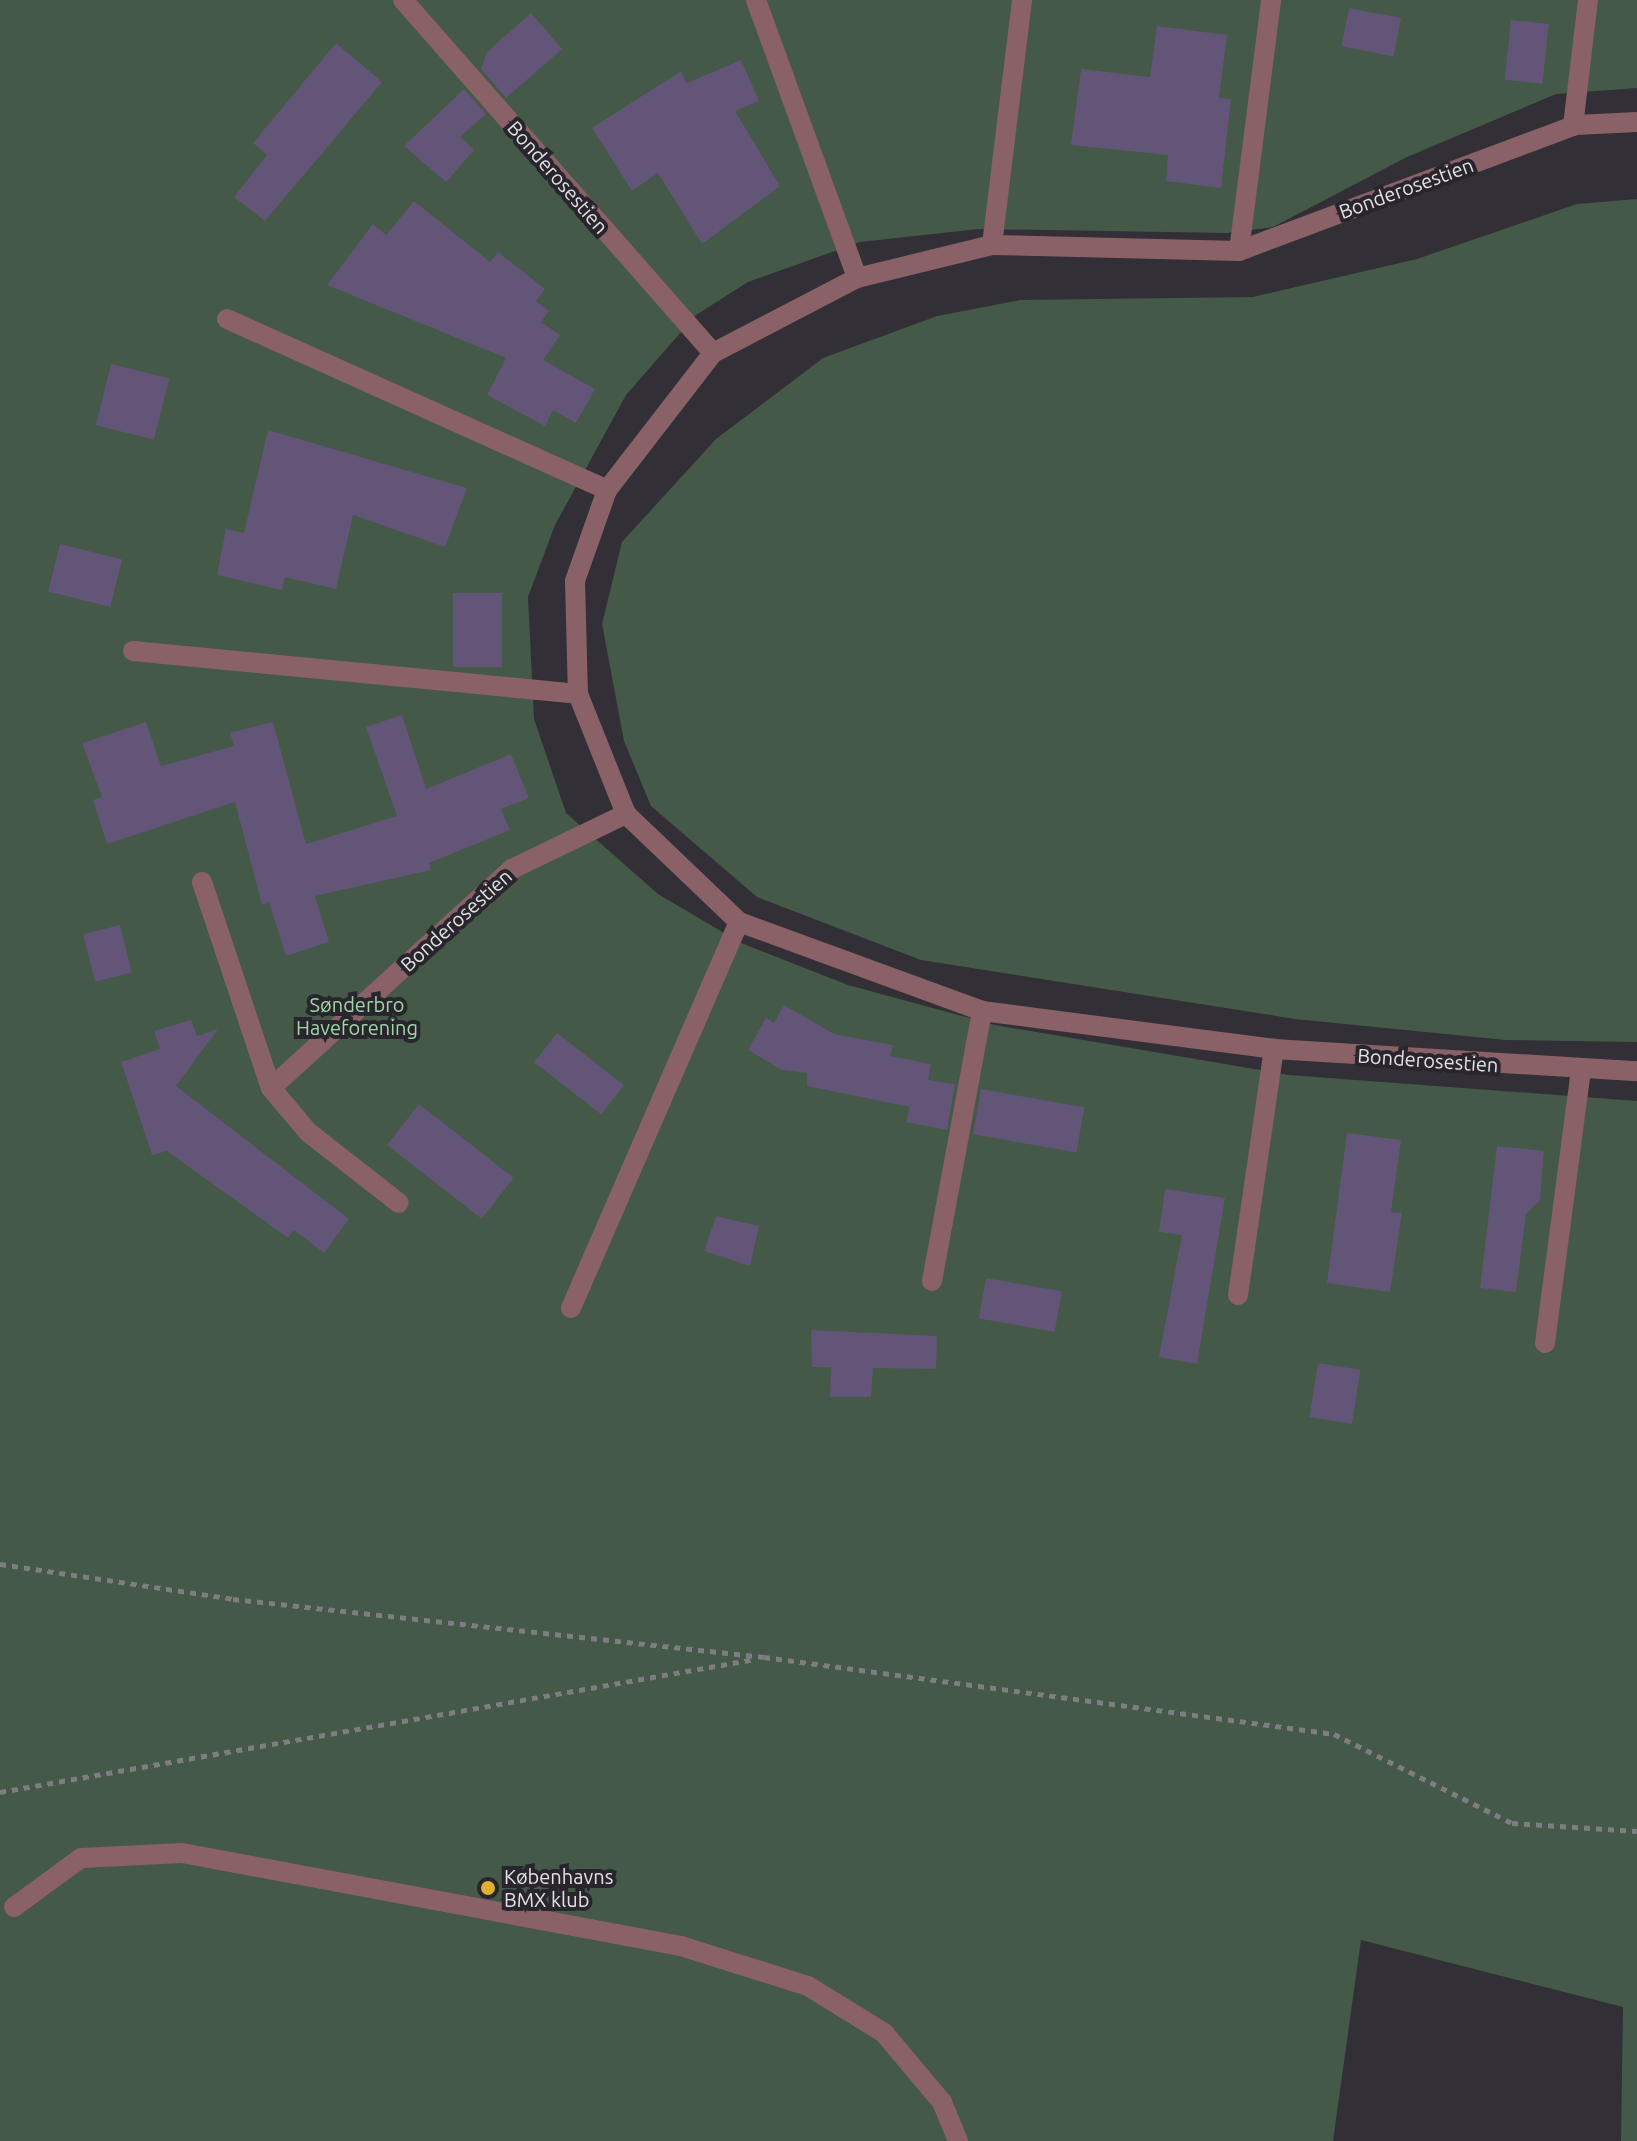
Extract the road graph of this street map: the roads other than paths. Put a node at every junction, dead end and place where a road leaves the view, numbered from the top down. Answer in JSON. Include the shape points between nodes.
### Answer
{"nodes":[{"id":1,"x":403,"y":0,"type":"edge"},
{"id":2,"x":756,"y":0,"type":"edge"},
{"id":3,"x":1022,"y":0,"type":"edge"},
{"id":4,"x":1271,"y":0,"type":"edge"},
{"id":5,"x":1588,"y":0,"type":"edge"},
{"id":6,"x":1637,"y":122,"type":"edge"},
{"id":7,"x":1573,"y":126,"type":"junction"},
{"id":8,"x":992,"y":245,"type":"junction"},
{"id":9,"x":1239,"y":251,"type":"junction"},
{"id":10,"x":857,"y":278,"type":"junction"},
{"id":11,"x":227,"y":319,"type":"dead end"},
{"id":12,"x":713,"y":353,"type":"junction"},
{"id":13,"x":607,"y":490,"type":"junction"},
{"id":14,"x":133,"y":651,"type":"dead end"},
{"id":15,"x":578,"y":694,"type":"junction"},
{"id":16,"x":626,"y":814,"type":"junction"},
{"id":17,"x":202,"y":882,"type":"dead end"},
{"id":18,"x":739,"y":922,"type":"junction"},
{"id":19,"x":982,"y":1011,"type":"junction"},
{"id":20,"x":1274,"y":1049,"type":"junction"},
{"id":21,"x":1581,"y":1071,"type":"junction"},
{"id":22,"x":1637,"y":1071,"type":"edge"},
{"id":23,"x":271,"y":1088,"type":"junction"},
{"id":24,"x":399,"y":1203,"type":"dead end"},
{"id":25,"x":932,"y":1281,"type":"dead end"},
{"id":26,"x":1238,"y":1295,"type":"dead end"},
{"id":27,"x":571,"y":1308,"type":"dead end"},
{"id":28,"x":1545,"y":1343,"type":"dead end"},
{"id":29,"x":14,"y":1907,"type":"dead end"},
{"id":30,"x":958,"y":2141,"type":"edge"}],
"edges":[{"from":1,"to":12,"type":"lane","name":"Bonderosestien"},
{"from":2,"to":10,"type":"lane"},
{"from":3,"to":8,"type":"lane"},
{"from":4,"to":9,"type":"lane"},
{"from":5,"to":7,"type":"lane"},
{"from":6,"to":7,"type":"lane","name":"Bonderosestien"},
{"from":7,"to":9,"type":"lane","name":"Bonderosestien"},
{"from":8,"to":9,"type":"lane","name":"Bonderosestien"},
{"from":8,"to":10,"type":"lane","name":"Bonderosestien"},
{"from":10,"to":12,"type":"lane","name":"Bonderosestien"},
{"from":11,"to":13,"type":"lane"},
{"from":12,"to":13,"type":"lane","name":"Bonderosestien"},
{"from":13,"to":15,"type":"lane","name":"Bonderosestien","via":[[575,581]]},
{"from":14,"to":15,"type":"lane"},
{"from":15,"to":16,"type":"lane","name":"Bonderosestien"},
{"from":16,"to":18,"type":"lane","name":"Bonderosestien"},
{"from":16,"to":23,"type":"lane","name":"Bonderosestien","via":[[512,869]]},
{"from":17,"to":23,"type":"lane","via":[[248,1036]]},
{"from":18,"to":19,"type":"lane","name":"Bonderosestien"},
{"from":18,"to":27,"type":"lane"},
{"from":19,"to":20,"type":"lane","name":"Bonderosestien"},
{"from":19,"to":25,"type":"lane"},
{"from":20,"to":21,"type":"lane","name":"Bonderosestien"},
{"from":20,"to":26,"type":"lane"},
{"from":21,"to":22,"type":"lane","name":"Bonderosestien"},
{"from":21,"to":28,"type":"lane"},
{"from":23,"to":24,"type":"lane","via":[[308,1132]]},
{"from":29,"to":30,"type":"lane","via":[[81,1858],[182,1853],[681,1946],[808,1986],[884,2033],[942,2102]]}]}
